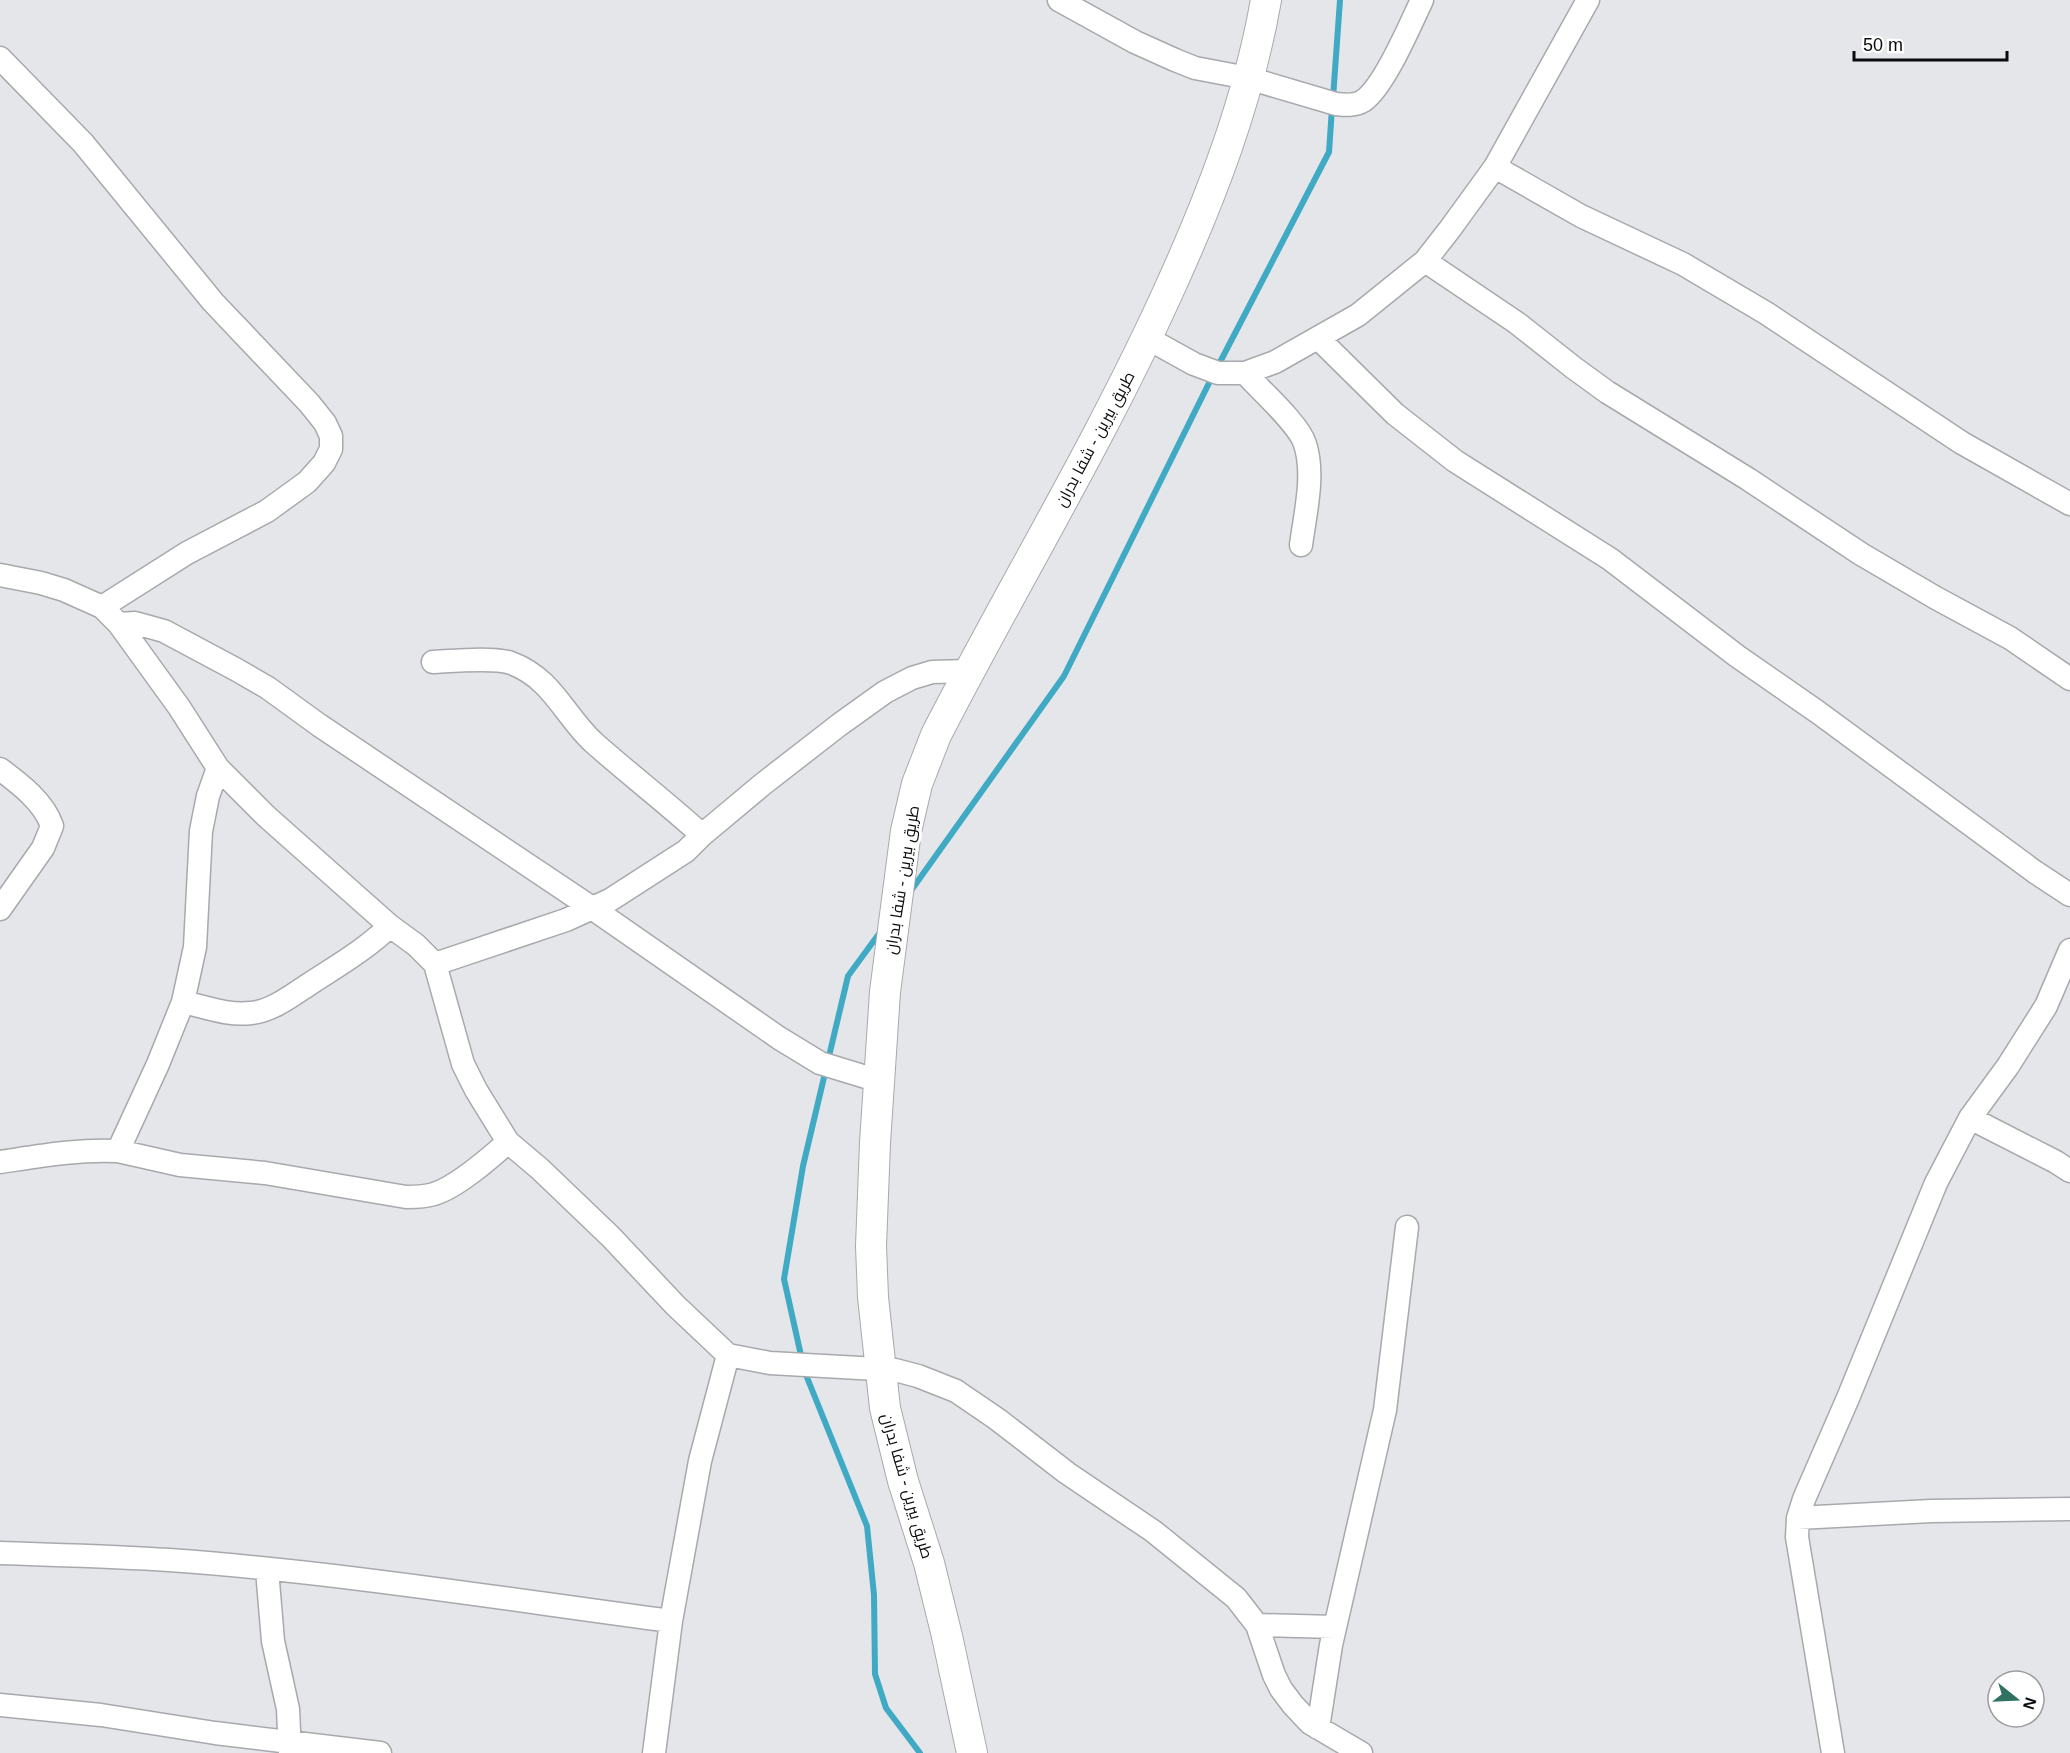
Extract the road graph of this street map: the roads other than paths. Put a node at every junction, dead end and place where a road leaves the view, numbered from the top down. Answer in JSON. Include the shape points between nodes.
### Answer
{"nodes":[{"id":1,"x":1059,"y":0,"type":"edge"},
{"id":2,"x":1266,"y":0,"type":"edge"},
{"id":3,"x":1422,"y":0,"type":"edge"},
{"id":4,"x":1588,"y":0,"type":"edge"},
{"id":5,"x":0,"y":58,"type":"edge"},
{"id":6,"x":1248,"y":78,"type":"junction"},
{"id":7,"x":1495,"y":167,"type":"junction"},
{"id":8,"x":1425,"y":261,"type":"junction"},
{"id":9,"x":1147,"y":338,"type":"junction"},
{"id":10,"x":1318,"y":338,"type":"junction"},
{"id":11,"x":1245,"y":373,"type":"junction"},
{"id":12,"x":2070,"y":504,"type":"edge"},
{"id":13,"x":1301,"y":545,"type":"dead end"},
{"id":14,"x":0,"y":574,"type":"edge"},
{"id":15,"x":102,"y":607,"type":"junction"},
{"id":16,"x":119,"y":624,"type":"junction"},
{"id":17,"x":433,"y":662,"type":"dead end"},
{"id":18,"x":969,"y":671,"type":"junction"},
{"id":19,"x":2070,"y":679,"type":"edge"},
{"id":20,"x":218,"y":768,"type":"junction"},
{"id":21,"x":0,"y":769,"type":"edge"},
{"id":22,"x":702,"y":835,"type":"junction"},
{"id":23,"x":2070,"y":895,"type":"edge"},
{"id":24,"x":592,"y":908,"type":"junction"},
{"id":25,"x":0,"y":909,"type":"edge"},
{"id":26,"x":390,"y":926,"type":"junction"},
{"id":27,"x":2070,"y":950,"type":"edge"},
{"id":28,"x":435,"y":964,"type":"junction"},
{"id":29,"x":183,"y":1002,"type":"junction"},
{"id":30,"x":879,"y":1081,"type":"junction"},
{"id":31,"x":1970,"y":1118,"type":"junction"},
{"id":32,"x":508,"y":1142,"type":"junction"},
{"id":33,"x":118,"y":1151,"type":"junction"},
{"id":34,"x":0,"y":1162,"type":"edge"},
{"id":35,"x":2070,"y":1171,"type":"edge"},
{"id":36,"x":1407,"y":1227,"type":"dead end"},
{"id":37,"x":728,"y":1355,"type":"junction"},
{"id":38,"x":880,"y":1370,"type":"junction"},
{"id":39,"x":2070,"y":1509,"type":"edge"},
{"id":40,"x":1798,"y":1518,"type":"junction"},
{"id":41,"x":0,"y":1552,"type":"edge"},
{"id":42,"x":267,"y":1570,"type":"junction"},
{"id":43,"x":671,"y":1621,"type":"junction"},
{"id":44,"x":1257,"y":1625,"type":"junction"},
{"id":45,"x":1335,"y":1627,"type":"junction"},
{"id":46,"x":0,"y":1705,"type":"edge"},
{"id":47,"x":1318,"y":1728,"type":"junction"},
{"id":48,"x":290,"y":1748,"type":"edge"},
{"id":49,"x":380,"y":1753,"type":"edge"},
{"id":50,"x":654,"y":1753,"type":"edge"},
{"id":51,"x":972,"y":1753,"type":"edge"},
{"id":52,"x":1361,"y":1753,"type":"edge"},
{"id":53,"x":1833,"y":1753,"type":"edge"}],
"edges":[{"from":1,"to":6,"type":"street","via":[[1175,60]]},
{"from":2,"to":6,"type":"main road","name":"طريق بيرين - شفا بدران"},
{"from":3,"to":6,"type":"street","via":[[1381,81],[1357,104],[1336,104]]},
{"from":4,"to":7,"type":"street"},
{"from":5,"to":15,"type":"street","via":[[83,143],[213,302],[309,403],[331,436],[331,449],[324,463],[307,482],[267,511],[187,553]]},
{"from":6,"to":9,"type":"main road","name":"طريق بيرين - شفا بدران","via":[[1201,220]]},
{"from":7,"to":8,"type":"street"},
{"from":7,"to":12,"type":"street","via":[[1766,313],[1962,443]]},
{"from":8,"to":10,"type":"street","via":[[1358,315]]},
{"from":8,"to":19,"type":"street","via":[[1517,323],[1607,392],[1861,554],[2010,638]]},
{"from":9,"to":11,"type":"street","via":[[1218,373]]},
{"from":9,"to":18,"type":"main road","name":"طريق بيرين - شفا بدران"},
{"from":10,"to":11,"type":"street","via":[[1275,362]]},
{"from":10,"to":23,"type":"street","via":[[1395,414],[1455,461],[1610,559],[1737,657]]},
{"from":11,"to":13,"type":"street","via":[[1305,442],[1307,499]]},
{"from":14,"to":15,"type":"street","via":[[64,590]]},
{"from":15,"to":16,"type":"street"},
{"from":16,"to":20,"type":"street"},
{"from":16,"to":24,"type":"street","via":[[135,623],[164,631],[237,669]]},
{"from":17,"to":22,"type":"street","via":[[498,660],[525,669],[544,683],[595,743]]},
{"from":18,"to":22,"type":"street","via":[[932,672],[885,692]]},
{"from":18,"to":30,"type":"main road","name":"طريق بيرين - شفا بدران","via":[[936,735],[906,831],[885,992]]},
{"from":20,"to":26,"type":"street","via":[[251,803]]},
{"from":20,"to":29,"type":"street","via":[[201,831],[195,947]]},
{"from":21,"to":25,"type":"street","via":[[33,797],[52,826],[43,848]]},
{"from":22,"to":24,"type":"street","via":[[667,865]]},
{"from":24,"to":28,"type":"street"},
{"from":24,"to":30,"type":"street","via":[[820,1063]]},
{"from":26,"to":28,"type":"street"},
{"from":26,"to":29,"type":"street","via":[[363,951],[266,1010],[236,1013]]},
{"from":27,"to":31,"type":"street","via":[[2028,1037]]},
{"from":28,"to":32,"type":"street","via":[[463,1064]]},
{"from":29,"to":33,"type":"street"},
{"from":30,"to":38,"type":"main road","name":"طريق بيرين - شفا بدران","via":[[871,1246]]},
{"from":31,"to":35,"type":"street"},
{"from":31,"to":40,"type":"street","via":[[1923,1213]]},
{"from":32,"to":33,"type":"street","via":[[480,1166],[437,1193],[406,1197],[265,1173],[180,1164]]},
{"from":32,"to":37,"type":"street","via":[[572,1199]]},
{"from":33,"to":34,"type":"street","via":[[62,1153]]},
{"from":36,"to":45,"type":"street","via":[[1385,1410]]},
{"from":37,"to":38,"type":"street","via":[[770,1363]]},
{"from":37,"to":43,"type":"street","via":[[700,1461]]},
{"from":38,"to":44,"type":"street","via":[[918,1376],[956,1391],[1199,1567],[1236,1598]]},
{"from":38,"to":51,"type":"main road","name":"طريق بيرين - شفا بدران","via":[[892,1438],[929,1563]]},
{"from":39,"to":40,"type":"street"},
{"from":40,"to":53,"type":"street","via":[[1797,1537]]},
{"from":41,"to":42,"type":"street","via":[[168,1560]]},
{"from":42,"to":43,"type":"street"},
{"from":42,"to":48,"type":"street","via":[[273,1641],[288,1709]]},
{"from":43,"to":50,"type":"street"},
{"from":44,"to":45,"type":"street"},
{"from":44,"to":47,"type":"street","via":[[1281,1689]]},
{"from":45,"to":47,"type":"street"},
{"from":46,"to":48,"type":"street","via":[[101,1715]]},
{"from":47,"to":52,"type":"street"},
{"from":48,"to":49,"type":"street"}]}
